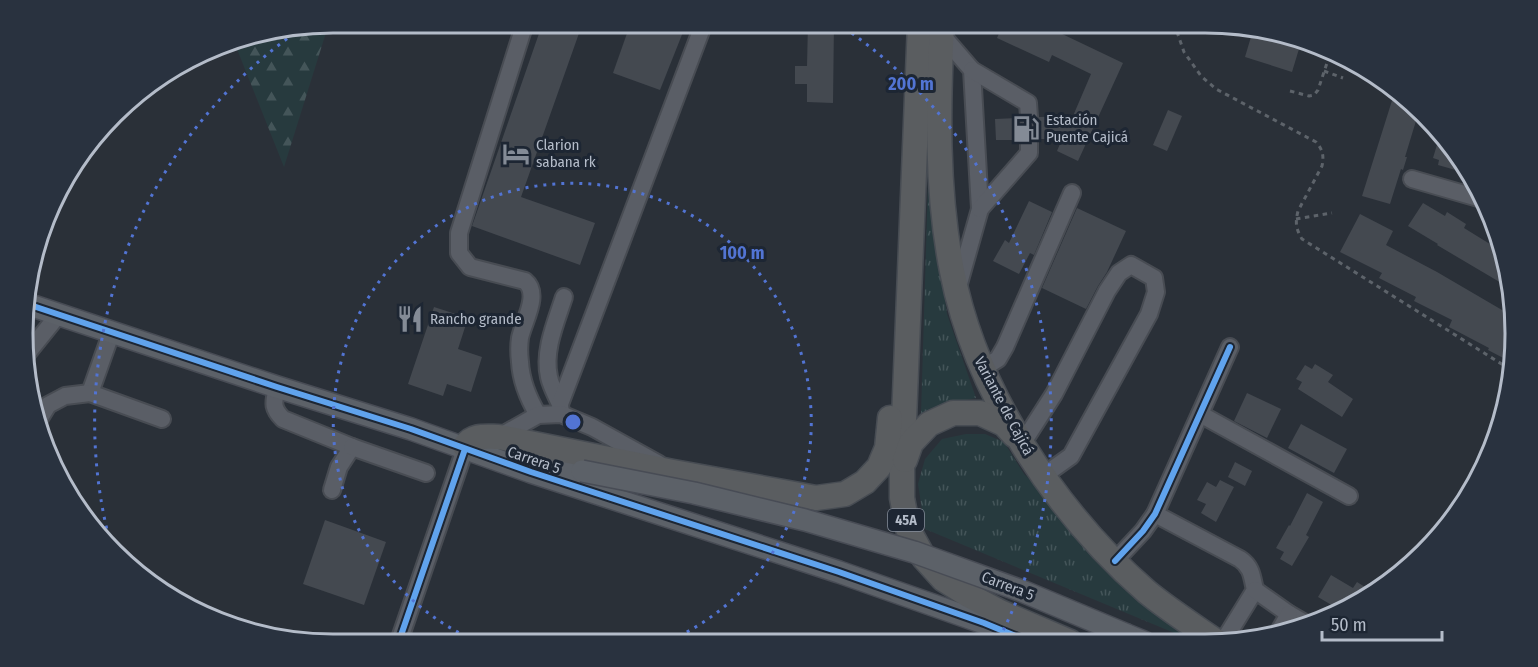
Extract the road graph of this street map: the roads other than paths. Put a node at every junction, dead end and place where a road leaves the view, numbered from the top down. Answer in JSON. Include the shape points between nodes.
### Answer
{"nodes":[{"id":1,"x":522,"y":33,"type":"edge"},
{"id":2,"x":700,"y":33,"type":"edge"},
{"id":3,"x":920,"y":33,"type":"edge"},
{"id":4,"x":941,"y":33,"type":"edge"},
{"id":5,"x":945,"y":33,"type":"edge"},
{"id":6,"x":972,"y":70,"type":"junction"},
{"id":7,"x":1029,"y":117,"type":"dead end"},
{"id":8,"x":1029,"y":140,"type":"dead end"},
{"id":9,"x":1412,"y":179,"type":"dead end"},
{"id":10,"x":1072,"y":193,"type":"dead end"},
{"id":11,"x":1472,"y":196,"type":"edge"},
{"id":12,"x":980,"y":209,"type":"junction"},
{"id":13,"x":956,"y":291,"type":"junction"},
{"id":14,"x":564,"y":297,"type":"dead end"},
{"id":15,"x":35,"y":306,"type":"edge"},
{"id":16,"x":909,"y":307,"type":"junction"},
{"id":17,"x":58,"y":314,"type":"junction"},
{"id":18,"x":112,"y":331,"type":"junction"},
{"id":19,"x":34,"y":346,"type":"edge"},
{"id":20,"x":1230,"y":347,"type":"dead end"},
{"id":21,"x":982,"y":369,"type":"junction"},
{"id":22,"x":277,"y":387,"type":"junction"},
{"id":23,"x":90,"y":393,"type":"junction"},
{"id":24,"x":560,"y":409,"type":"junction"},
{"id":25,"x":43,"y":412,"type":"edge"},
{"id":26,"x":1200,"y":414,"type":"junction"},
{"id":27,"x":538,"y":415,"type":"junction"},
{"id":28,"x":162,"y":418,"type":"dead end"},
{"id":29,"x":499,"y":437,"type":"junction"},
{"id":30,"x":1022,"y":444,"type":"junction"},
{"id":31,"x":459,"y":446,"type":"junction"},
{"id":32,"x":352,"y":447,"type":"junction"},
{"id":33,"x":903,"y":469,"type":"junction"},
{"id":34,"x":673,"y":472,"type":"junction"},
{"id":35,"x":426,"y":473,"type":"dead end"},
{"id":36,"x":1043,"y":476,"type":"junction"},
{"id":37,"x":332,"y":490,"type":"dead end"},
{"id":38,"x":1349,"y":496,"type":"dead end"},
{"id":39,"x":1155,"y":514,"type":"junction"},
{"id":40,"x":1115,"y":561,"type":"junction"},
{"id":41,"x":1255,"y":590,"type":"junction"},
{"id":42,"x":1289,"y":614,"type":"junction"},
{"id":43,"x":1298,"y":619,"type":"edge"},
{"id":44,"x":1283,"y":624,"type":"edge"},
{"id":45,"x":1229,"y":633,"type":"edge"},
{"id":46,"x":401,"y":634,"type":"edge"},
{"id":47,"x":1011,"y":634,"type":"edge"},
{"id":48,"x":1053,"y":634,"type":"edge"},
{"id":49,"x":1124,"y":634,"type":"edge"},
{"id":50,"x":1206,"y":634,"type":"edge"}],
"edges":[{"from":1,"to":27,"type":"street","via":[[459,233],[459,253],[470,267],[530,285],[532,292],[520,337],[519,359],[524,384]]},
{"from":2,"to":24,"type":"street"},
{"from":3,"to":16,"type":"highway","number":"45A"},
{"from":4,"to":13,"type":"highway","name":"Variante de Cajicá","via":[[939,154]]},
{"from":5,"to":6,"type":"street"},
{"from":6,"to":7,"type":"street","via":[[1028,103]]},
{"from":6,"to":12,"type":"street"},
{"from":8,"to":12,"type":"street","via":[[1029,153]]},
{"from":9,"to":11,"type":"street"},
{"from":10,"to":21,"type":"street","via":[[1005,347],[998,359]]},
{"from":12,"to":13,"type":"street"},
{"from":13,"to":21,"type":"highway","name":"Variante de Cajicá"},
{"from":14,"to":24,"type":"street","via":[[547,363]]},
{"from":15,"to":17,"type":"main road","name":"Carrera 5","number":"45A"},
{"from":16,"to":33,"type":"highway","number":"45A"},
{"from":16,"to":34,"type":"highway","via":[[894,356],[887,448],[879,467],[865,482],[845,494],[816,498]]},
{"from":17,"to":18,"type":"main road","name":"Carrera 5","number":"45A"},
{"from":17,"to":19,"type":"street"},
{"from":18,"to":22,"type":"main road","name":"Carrera 5","number":"45A"},
{"from":18,"to":23,"type":"street"},
{"from":20,"to":26,"type":"street"},
{"from":21,"to":30,"type":"highway","name":"Variante de Cajicá"},
{"from":22,"to":31,"type":"main road","name":"Carrera 5","number":"45A"},
{"from":22,"to":32,"type":"street","via":[[274,407],[283,419]]},
{"from":23,"to":25,"type":"street","via":[[65,396],[48,405]]},
{"from":23,"to":28,"type":"street"},
{"from":24,"to":27,"type":"street"},
{"from":24,"to":34,"type":"street"},
{"from":26,"to":38,"type":"street"},
{"from":26,"to":39,"type":"street"},
{"from":27,"to":29,"type":"street"},
{"from":29,"to":31,"type":"highway","via":[[477,437]]},
{"from":29,"to":34,"type":"highway"},
{"from":30,"to":33,"type":"highway","via":[[996,420],[980,413],[953,413],[929,424],[911,443]]},
{"from":30,"to":36,"type":"highway","name":"Variante de Cajicá"},
{"from":30,"to":36,"type":"street","via":[[1054,394],[1119,273],[1131,265],[1154,278],[1156,292],[1149,314],[1071,456]]},
{"from":31,"to":46,"type":"street"},
{"from":31,"to":47,"type":"main road","name":"Carrera 5","number":"45A","via":[[839,572]]},
{"from":31,"to":49,"type":"main road","name":"Carrera 5","number":"45A","bridge":true,"via":[[694,492],[838,529],[1022,591]]},
{"from":32,"to":35,"type":"street"},
{"from":32,"to":37,"type":"street","via":[[339,467]]},
{"from":33,"to":48,"type":"highway","number":"45A","via":[[908,529],[924,558],[943,579],[980,602]]},
{"from":36,"to":40,"type":"highway","name":"Variante de Cajicá"},
{"from":39,"to":40,"type":"street"},
{"from":39,"to":41,"type":"street","via":[[1247,563]]},
{"from":40,"to":50,"type":"highway","name":"Variante de Cajicá","via":[[1148,592]]},
{"from":41,"to":42,"type":"street"},
{"from":41,"to":45,"type":"street"},
{"from":42,"to":43,"type":"street"},
{"from":42,"to":44,"type":"street"}]}
